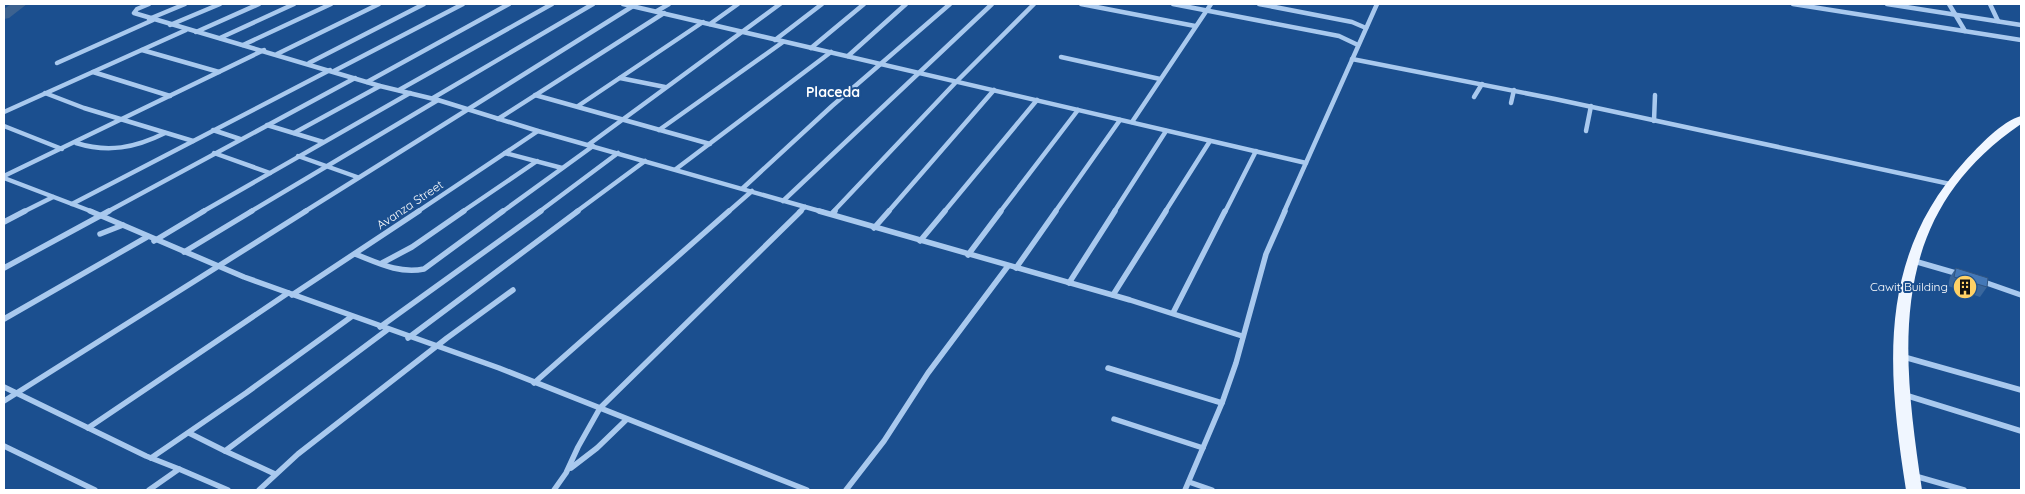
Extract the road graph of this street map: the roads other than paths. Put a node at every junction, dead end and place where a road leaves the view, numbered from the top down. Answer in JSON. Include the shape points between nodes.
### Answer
{"nodes":[{"id":1,"x":150,"y":4,"type":"edge"},
{"id":2,"x":185,"y":4,"type":"edge"},
{"id":3,"x":220,"y":4,"type":"edge"},
{"id":4,"x":259,"y":4,"type":"edge"},
{"id":5,"x":294,"y":4,"type":"edge"},
{"id":6,"x":331,"y":4,"type":"edge"},
{"id":7,"x":380,"y":4,"type":"edge"},
{"id":8,"x":424,"y":4,"type":"edge"},
{"id":9,"x":463,"y":4,"type":"edge"},
{"id":10,"x":509,"y":4,"type":"edge"},
{"id":11,"x":552,"y":4,"type":"edge"},
{"id":12,"x":593,"y":4,"type":"edge"},
{"id":13,"x":623,"y":4,"type":"edge"},
{"id":14,"x":669,"y":4,"type":"edge"},
{"id":15,"x":738,"y":4,"type":"edge"},
{"id":16,"x":780,"y":4,"type":"edge"},
{"id":17,"x":822,"y":4,"type":"edge"},
{"id":18,"x":864,"y":4,"type":"edge"},
{"id":19,"x":906,"y":4,"type":"edge"},
{"id":20,"x":950,"y":4,"type":"edge"},
{"id":21,"x":992,"y":4,"type":"edge"},
{"id":22,"x":1034,"y":4,"type":"edge"},
{"id":23,"x":1081,"y":4,"type":"edge"},
{"id":24,"x":1173,"y":4,"type":"edge"},
{"id":25,"x":1179,"y":4,"type":"edge"},
{"id":26,"x":1210,"y":4,"type":"edge"},
{"id":27,"x":1259,"y":4,"type":"edge"},
{"id":28,"x":1377,"y":4,"type":"edge"},
{"id":29,"x":1793,"y":4,"type":"edge"},
{"id":30,"x":1886,"y":4,"type":"edge"},
{"id":31,"x":1949,"y":4,"type":"edge"},
{"id":32,"x":1990,"y":4,"type":"edge"},
{"id":33,"x":633,"y":6,"type":"junction"},
{"id":34,"x":657,"y":11,"type":"junction"},
{"id":35,"x":1206,"y":11,"type":"junction"},
{"id":36,"x":664,"y":13,"type":"junction"},
{"id":37,"x":1956,"y":15,"type":"junction"},
{"id":38,"x":151,"y":20,"type":"junction"},
{"id":39,"x":703,"y":22,"type":"junction"},
{"id":40,"x":1998,"y":22,"type":"junction"},
{"id":41,"x":710,"y":24,"type":"junction"},
{"id":42,"x":2021,"y":25,"type":"edge"},
{"id":43,"x":170,"y":26,"type":"junction"},
{"id":44,"x":1196,"y":26,"type":"junction"},
{"id":45,"x":1366,"y":28,"type":"junction"},
{"id":46,"x":186,"y":29,"type":"junction"},
{"id":47,"x":1965,"y":31,"type":"junction"},
{"id":48,"x":196,"y":32,"type":"junction"},
{"id":49,"x":742,"y":32,"type":"junction"},
{"id":50,"x":219,"y":39,"type":"junction"},
{"id":51,"x":775,"y":40,"type":"junction"},
{"id":52,"x":2021,"y":40,"type":"edge"},
{"id":53,"x":783,"y":42,"type":"junction"},
{"id":54,"x":244,"y":45,"type":"junction"},
{"id":55,"x":1358,"y":45,"type":"junction"},
{"id":56,"x":811,"y":48,"type":"junction"},
{"id":57,"x":142,"y":50,"type":"junction"},
{"id":58,"x":264,"y":50,"type":"junction"},
{"id":59,"x":831,"y":52,"type":"junction"},
{"id":60,"x":277,"y":54,"type":"junction"},
{"id":61,"x":848,"y":56,"type":"junction"},
{"id":62,"x":1061,"y":57,"type":"dead end"},
{"id":63,"x":1352,"y":59,"type":"junction"},
{"id":64,"x":58,"y":63,"type":"dead end"},
{"id":65,"x":309,"y":63,"type":"junction"},
{"id":66,"x":881,"y":64,"type":"junction"},
{"id":67,"x":332,"y":70,"type":"junction"},
{"id":68,"x":93,"y":72,"type":"junction"},
{"id":69,"x":219,"y":72,"type":"junction"},
{"id":70,"x":919,"y":73,"type":"junction"},
{"id":71,"x":355,"y":78,"type":"junction"},
{"id":72,"x":620,"y":78,"type":"junction"},
{"id":73,"x":1160,"y":79,"type":"junction"},
{"id":74,"x":367,"y":82,"type":"junction"},
{"id":75,"x":956,"y":82,"type":"junction"},
{"id":76,"x":1482,"y":84,"type":"junction"},
{"id":77,"x":380,"y":86,"type":"junction"},
{"id":78,"x":665,"y":87,"type":"junction"},
{"id":79,"x":398,"y":90,"type":"junction"},
{"id":80,"x":994,"y":90,"type":"junction"},
{"id":81,"x":1514,"y":90,"type":"junction"},
{"id":82,"x":45,"y":93,"type":"junction"},
{"id":83,"x":410,"y":93,"type":"junction"},
{"id":84,"x":1655,"y":94,"type":"dead end"},
{"id":85,"x":170,"y":96,"type":"junction"},
{"id":86,"x":535,"y":96,"type":"junction"},
{"id":87,"x":1474,"y":97,"type":"dead end"},
{"id":88,"x":436,"y":99,"type":"junction"},
{"id":89,"x":1037,"y":100,"type":"junction"},
{"id":90,"x":1511,"y":103,"type":"dead end"},
{"id":91,"x":578,"y":106,"type":"junction"},
{"id":92,"x":1591,"y":106,"type":"junction"},
{"id":93,"x":467,"y":109,"type":"junction"},
{"id":94,"x":1078,"y":110,"type":"junction"},
{"id":95,"x":4,"y":112,"type":"edge"},
{"id":96,"x":2021,"y":118,"type":"edge"},
{"id":97,"x":498,"y":119,"type":"junction"},
{"id":98,"x":622,"y":119,"type":"junction"},
{"id":99,"x":122,"y":120,"type":"junction"},
{"id":100,"x":1120,"y":120,"type":"junction"},
{"id":101,"x":1654,"y":121,"type":"junction"},
{"id":102,"x":1132,"y":122,"type":"junction"},
{"id":103,"x":267,"y":125,"type":"junction"},
{"id":104,"x":4,"y":126,"type":"edge"},
{"id":105,"x":213,"y":130,"type":"junction"},
{"id":106,"x":659,"y":130,"type":"junction"},
{"id":107,"x":538,"y":131,"type":"junction"},
{"id":108,"x":1166,"y":131,"type":"junction"},
{"id":109,"x":1586,"y":131,"type":"dead end"},
{"id":110,"x":165,"y":133,"type":"junction"},
{"id":111,"x":294,"y":133,"type":"junction"},
{"id":112,"x":240,"y":139,"type":"junction"},
{"id":113,"x":193,"y":141,"type":"junction"},
{"id":114,"x":1210,"y":141,"type":"junction"},
{"id":115,"x":323,"y":142,"type":"junction"},
{"id":116,"x":76,"y":143,"type":"junction"},
{"id":117,"x":710,"y":144,"type":"junction"},
{"id":118,"x":590,"y":146,"type":"junction"},
{"id":119,"x":62,"y":149,"type":"junction"},
{"id":120,"x":1256,"y":151,"type":"junction"},
{"id":121,"x":214,"y":153,"type":"junction"},
{"id":122,"x":505,"y":153,"type":"junction"},
{"id":123,"x":618,"y":153,"type":"junction"},
{"id":124,"x":298,"y":156,"type":"junction"},
{"id":125,"x":537,"y":161,"type":"junction"},
{"id":126,"x":645,"y":161,"type":"junction"},
{"id":127,"x":1306,"y":164,"type":"junction"},
{"id":128,"x":325,"y":166,"type":"junction"},
{"id":129,"x":562,"y":168,"type":"junction"},
{"id":130,"x":676,"y":169,"type":"junction"},
{"id":131,"x":270,"y":173,"type":"junction"},
{"id":132,"x":4,"y":178,"type":"edge"},
{"id":133,"x":357,"y":178,"type":"junction"},
{"id":134,"x":1950,"y":184,"type":"junction"},
{"id":135,"x":743,"y":188,"type":"junction"},
{"id":136,"x":752,"y":191,"type":"junction"},
{"id":137,"x":53,"y":197,"type":"junction"},
{"id":138,"x":783,"y":201,"type":"junction"},
{"id":139,"x":72,"y":204,"type":"junction"},
{"id":140,"x":805,"y":208,"type":"junction"},
{"id":141,"x":101,"y":214,"type":"junction"},
{"id":142,"x":832,"y":214,"type":"junction"},
{"id":143,"x":4,"y":222,"type":"edge"},
{"id":144,"x":123,"y":225,"type":"junction"},
{"id":145,"x":874,"y":228,"type":"junction"},
{"id":146,"x":100,"y":234,"type":"dead end"},
{"id":147,"x":147,"y":236,"type":"junction"},
{"id":148,"x":154,"y":241,"type":"junction"},
{"id":149,"x":920,"y":241,"type":"junction"},
{"id":150,"x":184,"y":252,"type":"junction"},
{"id":151,"x":355,"y":254,"type":"junction"},
{"id":152,"x":968,"y":255,"type":"junction"},
{"id":153,"x":1911,"y":260,"type":"junction"},
{"id":154,"x":381,"y":263,"type":"junction"},
{"id":155,"x":217,"y":266,"type":"junction"},
{"id":156,"x":1008,"y":266,"type":"junction"},
{"id":157,"x":4,"y":268,"type":"edge"},
{"id":158,"x":1016,"y":268,"type":"junction"},
{"id":159,"x":1966,"y":276,"type":"edge"},
{"id":160,"x":1972,"y":278,"type":"edge"},
{"id":161,"x":1069,"y":283,"type":"junction"},
{"id":162,"x":513,"y":290,"type":"dead end"},
{"id":163,"x":290,"y":294,"type":"junction"},
{"id":164,"x":2021,"y":295,"type":"edge"},
{"id":165,"x":1113,"y":296,"type":"junction"},
{"id":166,"x":1173,"y":313,"type":"junction"},
{"id":167,"x":351,"y":317,"type":"junction"},
{"id":168,"x":4,"y":319,"type":"edge"},
{"id":169,"x":384,"y":329,"type":"junction"},
{"id":170,"x":1242,"y":336,"type":"junction"},
{"id":171,"x":408,"y":338,"type":"junction"},
{"id":172,"x":437,"y":346,"type":"junction"},
{"id":173,"x":1900,"y":356,"type":"junction"},
{"id":174,"x":1108,"y":368,"type":"dead end"},
{"id":175,"x":534,"y":383,"type":"junction"},
{"id":176,"x":4,"y":387,"type":"edge"},
{"id":177,"x":2021,"y":390,"type":"edge"},
{"id":178,"x":17,"y":393,"type":"junction"},
{"id":179,"x":1903,"y":395,"type":"junction"},
{"id":180,"x":4,"y":401,"type":"edge"},
{"id":181,"x":1222,"y":403,"type":"junction"},
{"id":182,"x":600,"y":408,"type":"junction"},
{"id":183,"x":1114,"y":419,"type":"dead end"},
{"id":184,"x":626,"y":420,"type":"junction"},
{"id":185,"x":88,"y":428,"type":"junction"},
{"id":186,"x":2021,"y":432,"type":"edge"},
{"id":187,"x":189,"y":433,"type":"junction"},
{"id":188,"x":4,"y":446,"type":"edge"},
{"id":189,"x":1203,"y":448,"type":"junction"},
{"id":190,"x":225,"y":452,"type":"junction"},
{"id":191,"x":151,"y":458,"type":"junction"},
{"id":192,"x":570,"y":468,"type":"junction"},
{"id":193,"x":180,"y":470,"type":"junction"},
{"id":194,"x":275,"y":474,"type":"junction"},
{"id":195,"x":1912,"y":475,"type":"junction"},
{"id":196,"x":1188,"y":482,"type":"junction"},
{"id":197,"x":216,"y":488,"type":"edge"},
{"id":198,"x":95,"y":490,"type":"edge"},
{"id":199,"x":150,"y":490,"type":"edge"},
{"id":200,"x":228,"y":490,"type":"edge"},
{"id":201,"x":259,"y":490,"type":"edge"},
{"id":202,"x":554,"y":490,"type":"edge"},
{"id":203,"x":807,"y":490,"type":"edge"},
{"id":204,"x":846,"y":490,"type":"edge"},
{"id":205,"x":1185,"y":490,"type":"edge"},
{"id":206,"x":1212,"y":490,"type":"edge"},
{"id":207,"x":1914,"y":490,"type":"edge"},
{"id":208,"x":1964,"y":490,"type":"edge"}],
"edges":[{"from":1,"to":38,"type":"street","via":[[134,13]]},
{"from":2,"to":38,"type":"street"},
{"from":3,"to":43,"type":"street"},
{"from":4,"to":48,"type":"street"},
{"from":5,"to":50,"type":"street"},
{"from":6,"to":54,"type":"street"},
{"from":7,"to":60,"type":"street"},
{"from":8,"to":65,"type":"street"},
{"from":9,"to":67,"type":"street"},
{"from":10,"to":74,"type":"street"},
{"from":11,"to":79,"type":"street"},
{"from":12,"to":88,"type":"street"},
{"from":13,"to":33,"type":"street"},
{"from":14,"to":34,"type":"street"},
{"from":15,"to":41,"type":"street"},
{"from":16,"to":49,"type":"street"},
{"from":17,"to":51,"type":"street"},
{"from":18,"to":56,"type":"street"},
{"from":19,"to":61,"type":"street"},
{"from":20,"to":66,"type":"street"},
{"from":21,"to":70,"type":"street"},
{"from":22,"to":75,"type":"street"},
{"from":23,"to":44,"type":"street"},
{"from":24,"to":25,"type":"street"},
{"from":25,"to":35,"type":"street"},
{"from":26,"to":35,"type":"street"},
{"from":27,"to":45,"type":"street"},
{"from":28,"to":45,"type":"street"},
{"from":29,"to":47,"type":"street"},
{"from":30,"to":37,"type":"street"},
{"from":31,"to":37,"type":"street"},
{"from":32,"to":40,"type":"street"},
{"from":33,"to":34,"type":"street"},
{"from":33,"to":93,"type":"street"},
{"from":34,"to":36,"type":"street"},
{"from":35,"to":44,"type":"street"},
{"from":35,"to":55,"type":"street","via":[[1339,36]]},
{"from":36,"to":39,"type":"street"},
{"from":36,"to":86,"type":"street"},
{"from":37,"to":40,"type":"street"},
{"from":37,"to":47,"type":"street"},
{"from":38,"to":43,"type":"street"},
{"from":38,"to":64,"type":"street"},
{"from":39,"to":41,"type":"street"},
{"from":39,"to":72,"type":"street"},
{"from":40,"to":42,"type":"street"},
{"from":41,"to":49,"type":"street"},
{"from":43,"to":46,"type":"street"},
{"from":44,"to":73,"type":"street"},
{"from":45,"to":55,"type":"street"},
{"from":46,"to":48,"type":"street"},
{"from":46,"to":57,"type":"street"},
{"from":47,"to":52,"type":"street"},
{"from":48,"to":50,"type":"street"},
{"from":49,"to":51,"type":"street"},
{"from":49,"to":78,"type":"street"},
{"from":50,"to":54,"type":"street"},
{"from":51,"to":53,"type":"street"},
{"from":53,"to":56,"type":"street"},
{"from":53,"to":106,"type":"street"},
{"from":54,"to":58,"type":"street"},
{"from":55,"to":63,"type":"street"},
{"from":56,"to":59,"type":"street"},
{"from":57,"to":68,"type":"street"},
{"from":57,"to":69,"type":"street"},
{"from":58,"to":60,"type":"street"},
{"from":58,"to":69,"type":"street"},
{"from":59,"to":61,"type":"street"},
{"from":59,"to":117,"type":"street"},
{"from":60,"to":65,"type":"street"},
{"from":61,"to":66,"type":"street"},
{"from":62,"to":73,"type":"street"},
{"from":63,"to":76,"type":"street"},
{"from":63,"to":127,"type":"street"},
{"from":65,"to":67,"type":"street"},
{"from":66,"to":70,"type":"street"},
{"from":66,"to":135,"type":"street"},
{"from":67,"to":71,"type":"street"},
{"from":67,"to":105,"type":"street"},
{"from":68,"to":82,"type":"street"},
{"from":68,"to":85,"type":"street"},
{"from":69,"to":85,"type":"street"},
{"from":70,"to":75,"type":"street"},
{"from":70,"to":138,"type":"street"},
{"from":71,"to":74,"type":"street"},
{"from":71,"to":103,"type":"street"},
{"from":72,"to":78,"type":"street"},
{"from":72,"to":91,"type":"street"},
{"from":73,"to":102,"type":"street"},
{"from":74,"to":77,"type":"street"},
{"from":75,"to":80,"type":"street"},
{"from":75,"to":142,"type":"street"},
{"from":76,"to":81,"type":"street"},
{"from":76,"to":87,"type":"street"},
{"from":77,"to":79,"type":"street"},
{"from":77,"to":111,"type":"street"},
{"from":78,"to":98,"type":"street"},
{"from":79,"to":83,"type":"street"},
{"from":80,"to":89,"type":"street"},
{"from":80,"to":145,"type":"street"},
{"from":81,"to":90,"type":"street"},
{"from":81,"to":92,"type":"street"},
{"from":82,"to":95,"type":"street"},
{"from":82,"to":99,"type":"street"},
{"from":83,"to":88,"type":"street"},
{"from":83,"to":115,"type":"street"},
{"from":84,"to":101,"type":"street"},
{"from":85,"to":99,"type":"street"},
{"from":86,"to":91,"type":"street"},
{"from":86,"to":97,"type":"street"},
{"from":88,"to":93,"type":"street"},
{"from":88,"to":128,"type":"street"},
{"from":89,"to":94,"type":"street"},
{"from":89,"to":149,"type":"street"},
{"from":91,"to":98,"type":"street"},
{"from":92,"to":101,"type":"street"},
{"from":92,"to":109,"type":"street"},
{"from":93,"to":97,"type":"street"},
{"from":93,"to":133,"type":"street"},
{"from":94,"to":100,"type":"street"},
{"from":94,"to":152,"type":"street"},
{"from":96,"to":134,"type":"main road","via":[[1986,145]]},
{"from":97,"to":107,"type":"street"},
{"from":98,"to":106,"type":"street"},
{"from":98,"to":118,"type":"street"},
{"from":99,"to":110,"type":"street"},
{"from":99,"to":116,"type":"street"},
{"from":100,"to":102,"type":"street"},
{"from":100,"to":158,"type":"street"},
{"from":101,"to":134,"type":"street"},
{"from":102,"to":108,"type":"street"},
{"from":103,"to":111,"type":"street"},
{"from":103,"to":112,"type":"street"},
{"from":104,"to":119,"type":"street"},
{"from":105,"to":112,"type":"street"},
{"from":105,"to":113,"type":"street"},
{"from":106,"to":117,"type":"street"},
{"from":107,"to":118,"type":"street"},
{"from":107,"to":122,"type":"street","name":"Avanza Street"},
{"from":108,"to":114,"type":"street"},
{"from":108,"to":161,"type":"street"},
{"from":110,"to":113,"type":"street"},
{"from":110,"to":116,"type":"street","via":[[120,150]]},
{"from":111,"to":115,"type":"street"},
{"from":112,"to":121,"type":"street"},
{"from":113,"to":139,"type":"street"},
{"from":114,"to":120,"type":"street"},
{"from":114,"to":165,"type":"street"},
{"from":115,"to":124,"type":"street"},
{"from":116,"to":119,"type":"street"},
{"from":117,"to":130,"type":"street"},
{"from":118,"to":123,"type":"street"},
{"from":118,"to":129,"type":"street"},
{"from":119,"to":132,"type":"street"},
{"from":120,"to":127,"type":"street"},
{"from":120,"to":166,"type":"street"},
{"from":121,"to":131,"type":"street"},
{"from":121,"to":141,"type":"street"},
{"from":122,"to":125,"type":"street"},
{"from":122,"to":151,"type":"street","name":"Avanza Street"},
{"from":123,"to":126,"type":"street"},
{"from":123,"to":169,"type":"street"},
{"from":124,"to":128,"type":"street"},
{"from":124,"to":131,"type":"street"},
{"from":125,"to":129,"type":"street"},
{"from":125,"to":154,"type":"street","via":[[412,247]]},
{"from":126,"to":130,"type":"street"},
{"from":126,"to":171,"type":"street"},
{"from":127,"to":170,"type":"street","via":[[1266,254]]},
{"from":128,"to":133,"type":"street"},
{"from":128,"to":150,"type":"street"},
{"from":129,"to":154,"type":"street","via":[[424,269],[410,272]]},
{"from":130,"to":135,"type":"street"},
{"from":131,"to":148,"type":"street"},
{"from":132,"to":137,"type":"street"},
{"from":133,"to":155,"type":"street"},
{"from":134,"to":153,"type":"main road","via":[[1931,213]]},
{"from":135,"to":136,"type":"street"},
{"from":136,"to":138,"type":"street"},
{"from":136,"to":175,"type":"street"},
{"from":137,"to":139,"type":"street"},
{"from":137,"to":143,"type":"street"},
{"from":138,"to":140,"type":"street"},
{"from":139,"to":141,"type":"street"},
{"from":140,"to":142,"type":"street"},
{"from":140,"to":182,"type":"street"},
{"from":141,"to":144,"type":"street"},
{"from":141,"to":157,"type":"street"},
{"from":142,"to":145,"type":"street"},
{"from":144,"to":146,"type":"street"},
{"from":144,"to":147,"type":"street"},
{"from":145,"to":149,"type":"street"},
{"from":147,"to":148,"type":"street"},
{"from":147,"to":168,"type":"street"},
{"from":148,"to":150,"type":"street"},
{"from":149,"to":152,"type":"street"},
{"from":150,"to":155,"type":"street"},
{"from":151,"to":154,"type":"street"},
{"from":151,"to":163,"type":"street","name":"Avanza Street"},
{"from":152,"to":156,"type":"street"},
{"from":153,"to":159,"type":"street"},
{"from":153,"to":173,"type":"main road","via":[[1901,306]]},
{"from":155,"to":163,"type":"street"},
{"from":155,"to":178,"type":"street"},
{"from":156,"to":158,"type":"street"},
{"from":156,"to":204,"type":"street"},
{"from":158,"to":161,"type":"street"},
{"from":160,"to":164,"type":"street"},
{"from":161,"to":165,"type":"street"},
{"from":162,"to":172,"type":"street"},
{"from":163,"to":167,"type":"street"},
{"from":163,"to":185,"type":"street","name":"Avanza Street"},
{"from":165,"to":166,"type":"street"},
{"from":166,"to":170,"type":"street"},
{"from":167,"to":169,"type":"street"},
{"from":167,"to":187,"type":"street"},
{"from":169,"to":171,"type":"street"},
{"from":169,"to":190,"type":"street"},
{"from":170,"to":181,"type":"street"},
{"from":171,"to":172,"type":"street"},
{"from":172,"to":175,"type":"street"},
{"from":172,"to":194,"type":"street"},
{"from":173,"to":177,"type":"street"},
{"from":173,"to":179,"type":"main road"},
{"from":174,"to":181,"type":"street"},
{"from":175,"to":182,"type":"street"},
{"from":176,"to":178,"type":"street"},
{"from":178,"to":180,"type":"street"},
{"from":178,"to":185,"type":"street"},
{"from":179,"to":186,"type":"street"},
{"from":179,"to":195,"type":"main road"},
{"from":181,"to":189,"type":"street"},
{"from":182,"to":184,"type":"street"},
{"from":182,"to":192,"type":"street"},
{"from":183,"to":189,"type":"street"},
{"from":184,"to":192,"type":"street"},
{"from":184,"to":203,"type":"street"},
{"from":185,"to":191,"type":"street"},
{"from":187,"to":190,"type":"street"},
{"from":187,"to":191,"type":"street"},
{"from":188,"to":198,"type":"street"},
{"from":189,"to":196,"type":"street"},
{"from":190,"to":194,"type":"street"},
{"from":191,"to":193,"type":"street"},
{"from":192,"to":202,"type":"street"},
{"from":193,"to":197,"type":"street"},
{"from":193,"to":199,"type":"street"},
{"from":194,"to":201,"type":"street"},
{"from":195,"to":207,"type":"main road"},
{"from":195,"to":208,"type":"street"},
{"from":196,"to":205,"type":"street"},
{"from":196,"to":206,"type":"street"},
{"from":197,"to":200,"type":"street"}]}
